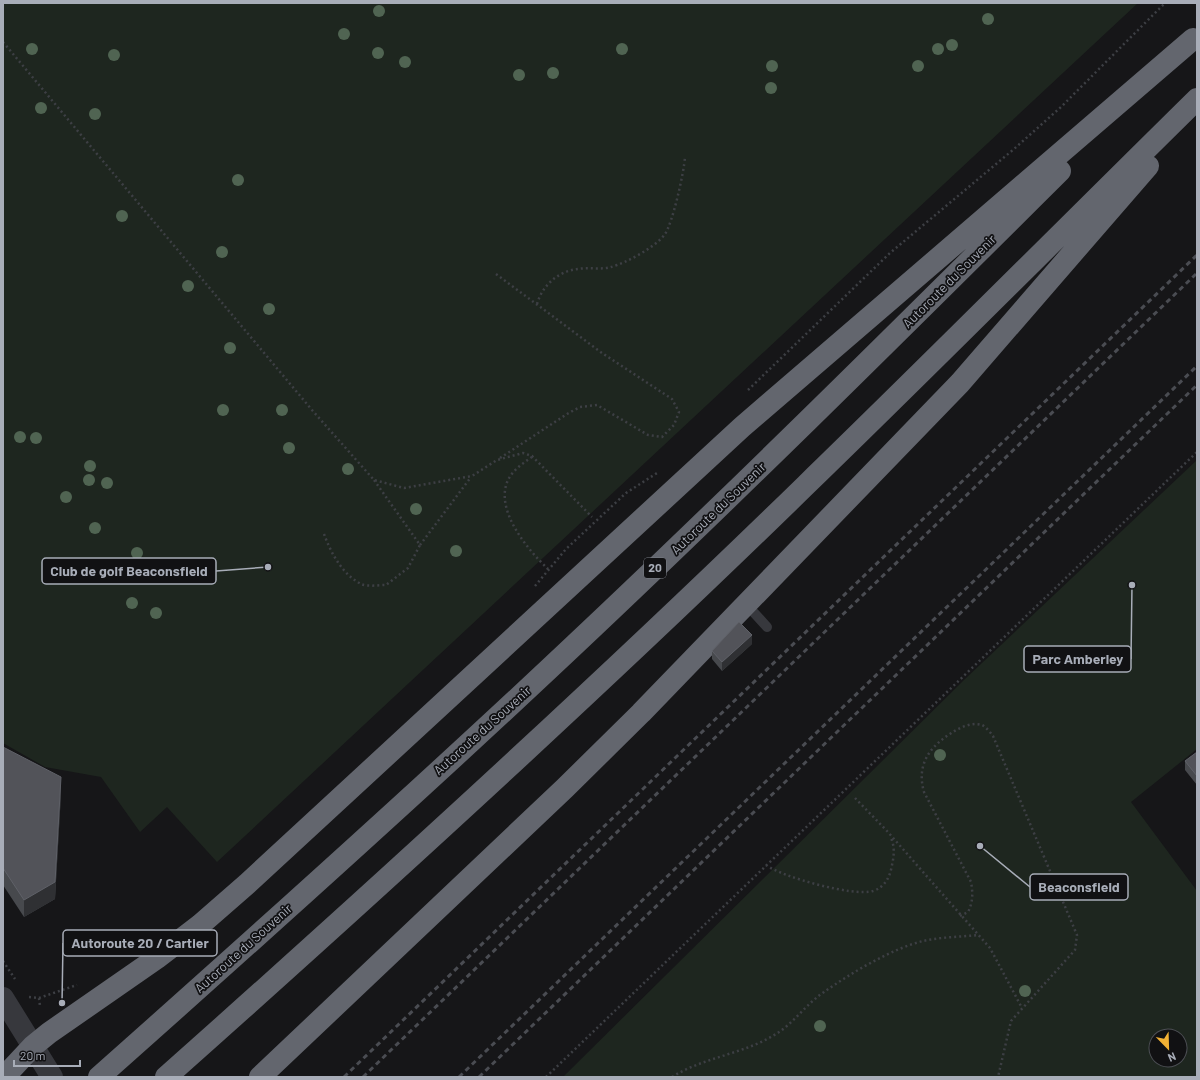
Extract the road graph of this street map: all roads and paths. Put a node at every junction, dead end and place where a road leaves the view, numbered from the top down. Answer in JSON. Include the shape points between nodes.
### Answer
{"nodes":[{"id":1,"x":1165,"y":3,"type":"edge"},
{"id":2,"x":1195,"y":37,"type":"edge"},
{"id":3,"x":3,"y":42,"type":"edge"},
{"id":4,"x":1197,"y":99,"type":"edge"},
{"id":5,"x":1197,"y":109,"type":"edge"},
{"id":6,"x":685,"y":157,"type":"dead end"},
{"id":7,"x":496,"y":274,"type":"dead end"},
{"id":8,"x":536,"y":304,"type":"junction"},
{"id":9,"x":744,"y":394,"type":"dead end"},
{"id":10,"x":1197,"y":452,"type":"edge"},
{"id":11,"x":532,"y":456,"type":"junction"},
{"id":12,"x":498,"y":460,"type":"junction"},
{"id":13,"x":659,"y":472,"type":"dead end"},
{"id":14,"x":472,"y":476,"type":"junction"},
{"id":15,"x":374,"y":480,"type":"junction"},
{"id":16,"x":592,"y":517,"type":"dead end"},
{"id":17,"x":324,"y":534,"type":"dead end"},
{"id":18,"x":420,"y":545,"type":"junction"},
{"id":19,"x":746,"y":604,"type":"junction"},
{"id":20,"x":767,"y":627,"type":"dead end"},
{"id":21,"x":854,"y":798,"type":"dead end"},
{"id":22,"x":887,"y":831,"type":"junction"},
{"id":23,"x":766,"y":865,"type":"junction"},
{"id":24,"x":960,"y":916,"type":"junction"},
{"id":25,"x":978,"y":935,"type":"junction"},
{"id":26,"x":3,"y":961,"type":"edge"},
{"id":27,"x":9,"y":970,"type":"dead end"},
{"id":28,"x":3,"y":998,"type":"edge"},
{"id":29,"x":39,"y":998,"type":"dead end"},
{"id":30,"x":40,"y":1006,"type":"dead end"},
{"id":31,"x":1022,"y":1008,"type":"junction"},
{"id":32,"x":43,"y":1062,"type":"edge"},
{"id":33,"x":4,"y":1077,"type":"edge"},
{"id":34,"x":99,"y":1077,"type":"edge"},
{"id":35,"x":166,"y":1077,"type":"edge"},
{"id":36,"x":260,"y":1077,"type":"edge"},
{"id":37,"x":546,"y":1077,"type":"edge"},
{"id":38,"x":672,"y":1077,"type":"edge"},
{"id":39,"x":998,"y":1077,"type":"edge"}],
"edges":[{"from":1,"to":9,"type":"path","via":[[1061,107],[890,253]]},
{"from":2,"to":32,"type":"highway","via":[[742,427],[241,889],[157,958],[68,1019]]},
{"from":2,"to":34,"type":"highway","name":"Autoroute du Souvenir","number":"20","via":[[798,431],[561,658],[360,843]]},
{"from":3,"to":15,"type":"path","via":[[312,410]]},
{"from":4,"to":35,"type":"highway","via":[[805,486],[610,673],[401,866]]},
{"from":5,"to":19,"type":"highway","via":[[960,383]]},
{"from":6,"to":8,"type":"path","via":[[675,205],[665,234],[638,256],[611,267],[576,269],[554,278],[540,293]]},
{"from":7,"to":8,"type":"path"},
{"from":8,"to":12,"type":"path","via":[[602,353],[672,399],[678,412],[674,425],[662,437],[648,435],[597,405],[580,407]]},
{"from":10,"to":23,"type":"path"},
{"from":11,"to":12,"type":"path","via":[[523,453]]},
{"from":11,"to":13,"type":"path","via":[[508,480],[505,497],[516,530],[528,549],[548,569],[626,493]]},
{"from":11,"to":16,"type":"path"},
{"from":12,"to":14,"type":"path"},
{"from":14,"to":15,"type":"path","via":[[404,488]]},
{"from":14,"to":18,"type":"path"},
{"from":15,"to":18,"type":"path"},
{"from":17,"to":18,"type":"path","via":[[341,568],[361,584],[386,585],[408,568]]},
{"from":19,"to":20,"type":"lane"},
{"from":19,"to":36,"type":"highway","via":[[565,788]]},
{"from":21,"to":22,"type":"path"},
{"from":22,"to":23,"type":"path","via":[[894,844],[891,871],[886,882],[873,891],[857,892],[826,886],[788,875]]},
{"from":22,"to":24,"type":"path"},
{"from":23,"to":37,"type":"path"},
{"from":24,"to":25,"type":"path"},
{"from":24,"to":31,"type":"path","via":[[968,912],[972,905],[971,882],[921,782],[924,764],[931,747],[957,730],[974,724],[983,726],[993,736],[1077,935],[1075,950]]},
{"from":25,"to":31,"type":"path","via":[[990,948]]},
{"from":25,"to":38,"type":"path","via":[[924,941],[892,954],[857,971],[822,993],[775,1034],[682,1070]]},
{"from":26,"to":27,"type":"path"},
{"from":28,"to":32,"type":"street"},
{"from":29,"to":30,"type":"path"},
{"from":31,"to":39,"type":"path","via":[[1011,1021]]},
{"from":32,"to":33,"type":"highway"}]}
